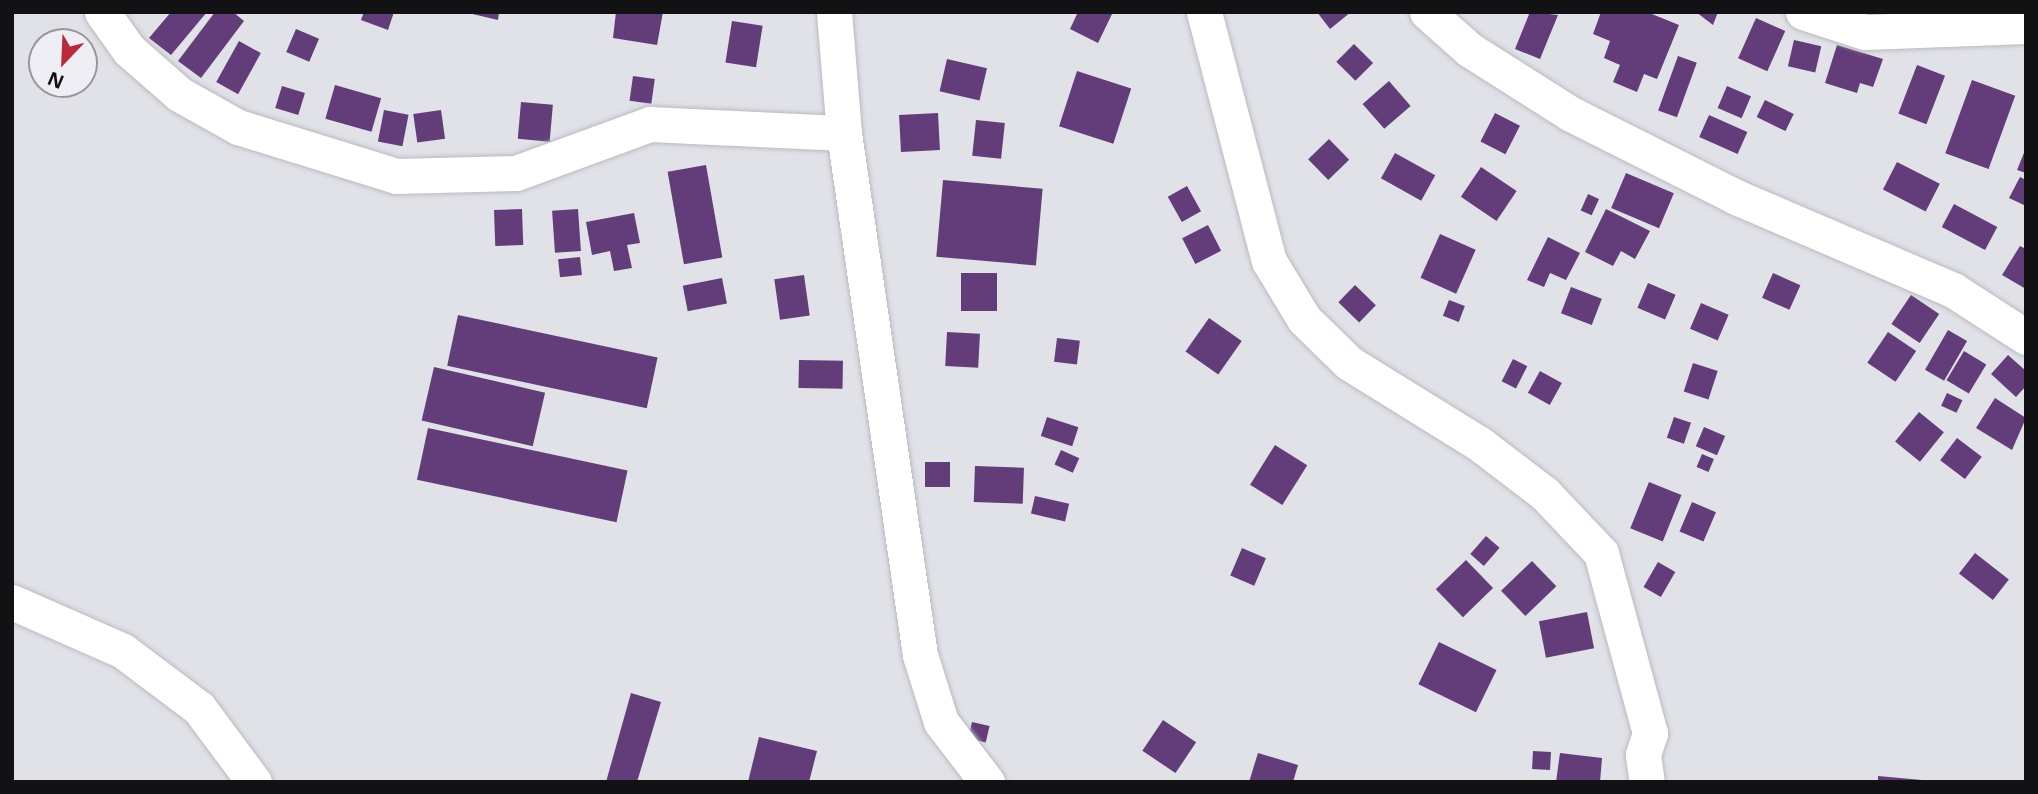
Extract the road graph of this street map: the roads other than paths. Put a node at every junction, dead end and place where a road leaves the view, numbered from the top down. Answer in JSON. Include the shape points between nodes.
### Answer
{"nodes":[{"id":1,"x":102,"y":12,"type":"edge"},
{"id":2,"x":834,"y":12,"type":"edge"},
{"id":3,"x":1204,"y":12,"type":"edge"},
{"id":4,"x":1803,"y":12,"type":"edge"},
{"id":5,"x":1434,"y":14,"type":"edge"},
{"id":6,"x":2026,"y":26,"type":"edge"},
{"id":7,"x":844,"y":133,"type":"junction"},
{"id":8,"x":2026,"y":337,"type":"edge"},
{"id":9,"x":12,"y":602,"type":"edge"},
{"id":10,"x":254,"y":782,"type":"edge"},
{"id":11,"x":987,"y":782,"type":"edge"},
{"id":12,"x":1647,"y":782,"type":"edge"}],
"edges":[{"from":1,"to":7,"type":"street","via":[[129,50],[191,100],[249,131],[396,176],[516,173],[650,124]]},
{"from":2,"to":7,"type":"street"},
{"from":3,"to":12,"type":"street","via":[[1269,261],[1304,319],[1349,363],[1481,445],[1545,494],[1601,553],[1650,733],[1643,755]]},
{"from":4,"to":6,"type":"street","via":[[1865,32]]},
{"from":5,"to":8,"type":"street","via":[[1470,50],[1571,114],[1736,197],[1954,290]]},
{"from":7,"to":11,"type":"street","via":[[920,655],[942,722]]},
{"from":9,"to":10,"type":"street","via":[[123,651],[199,708]]}]}
